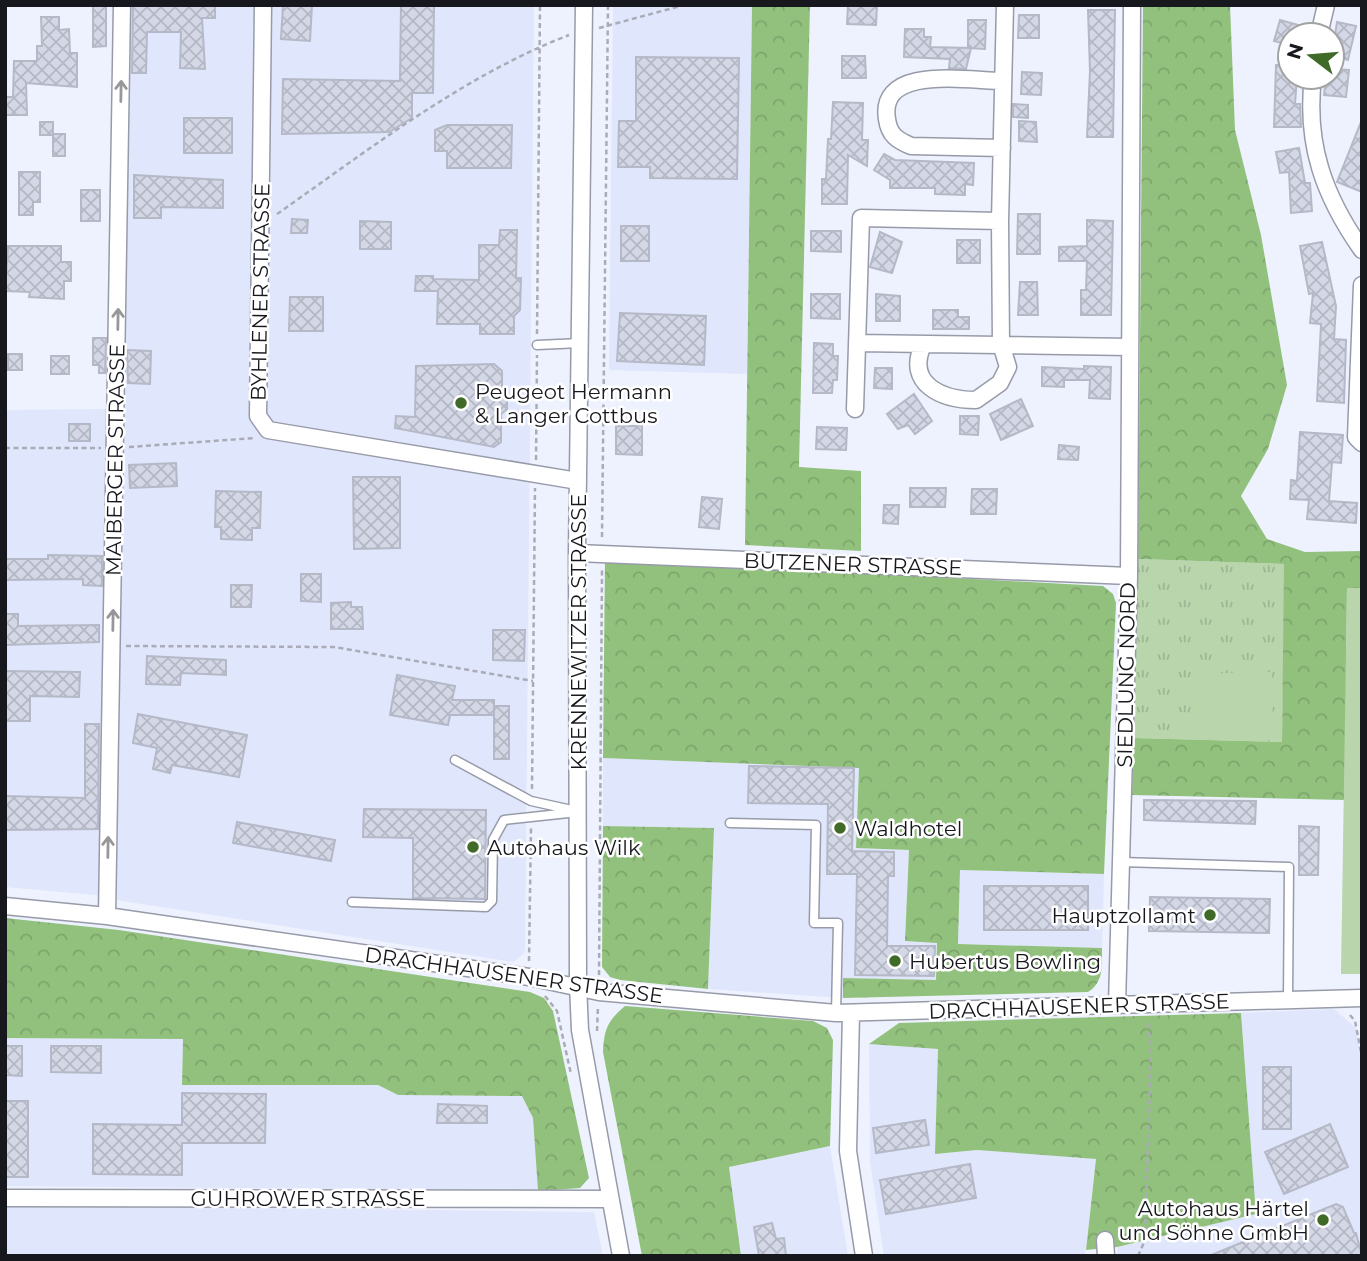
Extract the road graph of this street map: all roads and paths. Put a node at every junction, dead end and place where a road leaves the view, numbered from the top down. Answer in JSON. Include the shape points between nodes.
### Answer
{"nodes":[{"id":1,"x":122,"y":5,"type":"edge"},
{"id":2,"x":263,"y":5,"type":"edge"},
{"id":3,"x":540,"y":5,"type":"edge"},
{"id":4,"x":584,"y":5,"type":"edge"},
{"id":5,"x":608,"y":5,"type":"edge"},
{"id":6,"x":684,"y":5,"type":"edge"},
{"id":7,"x":1005,"y":5,"type":"edge"},
{"id":8,"x":1132,"y":5,"type":"edge"},
{"id":9,"x":607,"y":27,"type":"junction"},
{"id":10,"x":584,"y":30,"type":"junction"},
{"id":11,"x":540,"y":47,"type":"junction"},
{"id":12,"x":1003,"y":81,"type":"junction"},
{"id":13,"x":1312,"y":91,"type":"edge"},
{"id":14,"x":1002,"y":148,"type":"junction"},
{"id":15,"x":1000,"y":221,"type":"junction"},
{"id":16,"x":260,"y":226,"type":"junction"},
{"id":17,"x":1362,"y":250,"type":"edge"},
{"id":18,"x":1362,"y":285,"type":"edge"},
{"id":19,"x":580,"y":343,"type":"junction"},
{"id":20,"x":857,"y":343,"type":"junction"},
{"id":21,"x":1002,"y":344,"type":"junction"},
{"id":22,"x":537,"y":345,"type":"junction"},
{"id":23,"x":923,"y":345,"type":"junction"},
{"id":24,"x":1130,"y":347,"type":"junction"},
{"id":25,"x":855,"y":409,"type":"dead end"},
{"id":26,"x":266,"y":439,"type":"dead end"},
{"id":27,"x":1362,"y":443,"type":"edge"},
{"id":28,"x":116,"y":448,"type":"junction"},
{"id":29,"x":5,"y":449,"type":"edge"},
{"id":30,"x":536,"y":474,"type":"junction"},
{"id":31,"x":578,"y":481,"type":"junction"},
{"id":32,"x":578,"y":510,"type":"junction"},
{"id":33,"x":603,"y":512,"type":"junction"},
{"id":34,"x":577,"y":553,"type":"junction"},
{"id":35,"x":602,"y":554,"type":"junction"},
{"id":36,"x":1129,"y":576,"type":"junction"},
{"id":37,"x":112,"y":646,"type":"junction"},
{"id":38,"x":533,"y":681,"type":"junction"},
{"id":39,"x":455,"y":760,"type":"dead end"},
{"id":40,"x":531,"y":801,"type":"junction"},
{"id":41,"x":578,"y":812,"type":"junction"},
{"id":42,"x":531,"y":818,"type":"junction"},
{"id":43,"x":730,"y":823,"type":"dead end"},
{"id":44,"x":1121,"y":862,"type":"junction"},
{"id":45,"x":352,"y":902,"type":"dead end"},
{"id":46,"x":5,"y":905,"type":"edge"},
{"id":47,"x":107,"y":916,"type":"junction"},
{"id":48,"x":599,"y":975,"type":"junction"},
{"id":49,"x":529,"y":977,"type":"junction"},
{"id":50,"x":579,"y":985,"type":"junction"},
{"id":51,"x":602,"y":986,"type":"junction"},
{"id":52,"x":1362,"y":998,"type":"edge"},
{"id":53,"x":1336,"y":999,"type":"junction"},
{"id":54,"x":1288,"y":1000,"type":"junction"},
{"id":55,"x":1145,"y":1003,"type":"junction"},
{"id":56,"x":1117,"y":1004,"type":"junction"},
{"id":57,"x":844,"y":1013,"type":"junction"},
{"id":58,"x":1362,"y":1020,"type":"edge"},
{"id":59,"x":1355,"y":1021,"type":"junction"},
{"id":60,"x":1362,"y":1056,"type":"edge"},
{"id":61,"x":571,"y":1074,"type":"dead end"},
{"id":62,"x":5,"y":1198,"type":"edge"},
{"id":63,"x":610,"y":1199,"type":"junction"},
{"id":64,"x":621,"y":1256,"type":"edge"},
{"id":65,"x":863,"y":1256,"type":"edge"},
{"id":66,"x":1138,"y":1256,"type":"edge"}],
"edges":[{"from":28,"to":1,"type":"street","name":"MAIBERGER STRASSE","one_way":true},
{"from":2,"to":16,"type":"street","name":"BYHLENER STRASSE"},
{"from":3,"to":11,"type":"path"},
{"from":4,"to":10,"type":"street","name":"KRENNEWITZER STRASSE"},
{"from":5,"to":9,"type":"path"},
{"from":6,"to":9,"type":"path"},
{"from":7,"to":12,"type":"street"},
{"from":8,"to":24,"type":"street","name":"SIEDLUNG NORD"},
{"from":9,"to":10,"type":"path"},
{"from":9,"to":33,"type":"path"},
{"from":10,"to":11,"type":"path"},
{"from":10,"to":19,"type":"street","name":"KRENNEWITZER STRASSE"},
{"from":11,"to":16,"type":"path","via":[[418,115]]},
{"from":11,"to":22,"type":"path"},
{"from":12,"to":14,"type":"street"},
{"from":12,"to":14,"type":"street","via":[[912,80],[889,96],[886,115],[898,141],[911,146]]},
{"from":13,"to":17,"type":"street","via":[[1311,125],[1317,162],[1338,215]]},
{"from":14,"to":15,"type":"street"},
{"from":15,"to":20,"type":"street","via":[[861,218]]},
{"from":15,"to":21,"type":"street"},
{"from":16,"to":30,"type":"street","name":"BYHLENER STRASSE","via":[[258,416],[268,430]]},
{"from":18,"to":27,"type":"street","via":[[1356,437]]},
{"from":19,"to":22,"type":"lane"},
{"from":19,"to":31,"type":"street","name":"KRENNEWITZER STRASSE"},
{"from":20,"to":23,"type":"street"},
{"from":20,"to":25,"type":"street"},
{"from":21,"to":23,"type":"street"},
{"from":21,"to":23,"type":"street","via":[[1008,367],[1000,383],[976,400],[941,396],[929,386],[917,358]]},
{"from":21,"to":24,"type":"street"},
{"from":22,"to":30,"type":"path"},
{"from":24,"to":36,"type":"street","name":"SIEDLUNG NORD"},
{"from":26,"to":28,"type":"path"},
{"from":28,"to":29,"type":"path"},
{"from":37,"to":28,"type":"street","name":"MAIBERGER STRASSE","one_way":true},
{"from":30,"to":31,"type":"street","name":"BYHLENER STRASSE"},
{"from":30,"to":38,"type":"path"},
{"from":31,"to":32,"type":"street","name":"KRENNEWITZER STRASSE"},
{"from":32,"to":33,"type":"path"},
{"from":32,"to":34,"type":"street","name":"KRENNEWITZER STRASSE"},
{"from":33,"to":35,"type":"path"},
{"from":34,"to":35,"type":"street","name":"BUTZENER STRASSE"},
{"from":34,"to":41,"type":"street","name":"KRENNEWITZER STRASSE"},
{"from":35,"to":36,"type":"street","name":"BUTZENER STRASSE"},
{"from":35,"to":48,"type":"path"},
{"from":36,"to":44,"type":"street","name":"SIEDLUNG NORD"},
{"from":37,"to":38,"type":"path","via":[[334,647]]},
{"from":47,"to":37,"type":"street","name":"MAIBERGER STRASSE","one_way":true},
{"from":38,"to":40,"type":"path"},
{"from":39,"to":40,"type":"lane"},
{"from":40,"to":41,"type":"lane"},
{"from":41,"to":42,"type":"lane"},
{"from":41,"to":50,"type":"street","name":"KRENNEWITZER STRASSE"},
{"from":42,"to":45,"type":"lane","via":[[504,820],[493,840],[492,901],[486,907]]},
{"from":42,"to":49,"type":"path"},
{"from":43,"to":57,"type":"lane","via":[[816,825],[814,923],[838,923]]},
{"from":44,"to":54,"type":"lane","via":[[1289,867]]},
{"from":44,"to":56,"type":"street","name":"SIEDLUNG NORD"},
{"from":46,"to":47,"type":"street","name":"DRACHHAUSENER STRASSE"},
{"from":47,"to":49,"type":"street","name":"DRACHHAUSENER STRASSE"},
{"from":48,"to":51,"type":"path"},
{"from":48,"to":51,"type":"path"},
{"from":49,"to":50,"type":"street","name":"DRACHHAUSENER STRASSE"},
{"from":49,"to":61,"type":"path","via":[[529,988],[542,992],[557,1010]]},
{"from":50,"to":51,"type":"street","name":"DRACHHAUSENER STRASSE"},
{"from":50,"to":63,"type":"street","name":"KRENNEWITZER STRASSE","via":[[580,1030]]},
{"from":51,"to":57,"type":"street","name":"DRACHHAUSENER STRASSE"},
{"from":52,"to":53,"type":"street","name":"DRACHHAUSENER STRASSE"},
{"from":53,"to":54,"type":"street","name":"DRACHHAUSENER STRASSE"},
{"from":53,"to":59,"type":"path","via":[[1340,1009]]},
{"from":54,"to":55,"type":"street","name":"DRACHHAUSENER STRASSE"},
{"from":55,"to":56,"type":"street","name":"DRACHHAUSENER STRASSE"},
{"from":55,"to":66,"type":"path","via":[[1151,1044],[1145,1240]]},
{"from":56,"to":57,"type":"street","name":"DRACHHAUSENER STRASSE"},
{"from":57,"to":65,"type":"street","via":[[848,1151]]},
{"from":58,"to":59,"type":"path"},
{"from":59,"to":60,"type":"path"},
{"from":62,"to":63,"type":"street","name":"GUHROWER STRASSE"},
{"from":63,"to":64,"type":"street","name":"KRENNEWITZER STRASSE"}]}
